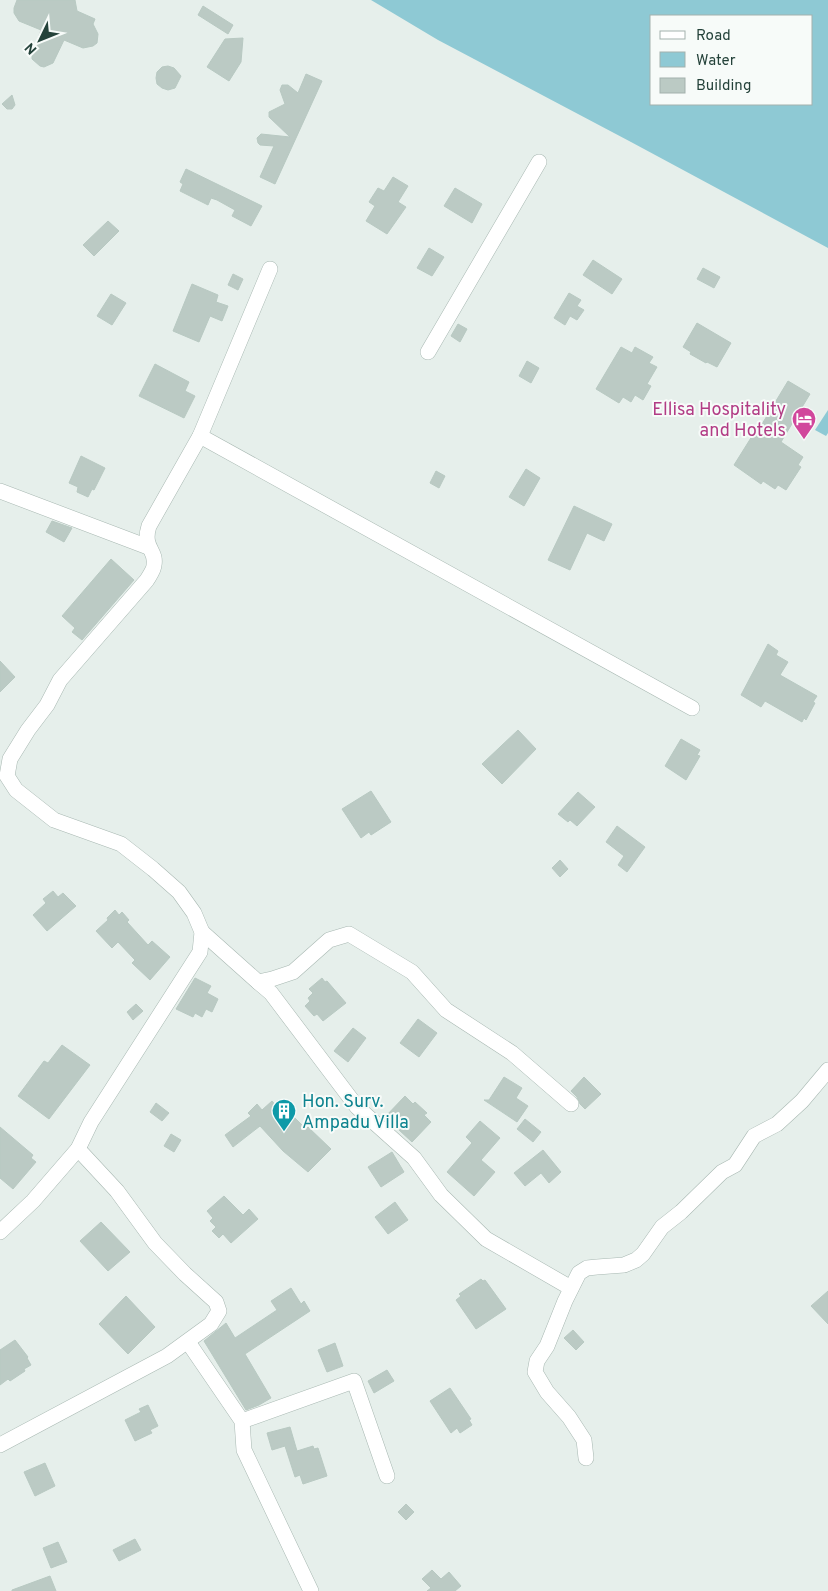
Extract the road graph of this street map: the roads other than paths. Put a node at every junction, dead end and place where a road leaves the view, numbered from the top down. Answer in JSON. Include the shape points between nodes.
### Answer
{"nodes":[{"id":1,"x":539,"y":162,"type":"dead end"},
{"id":2,"x":270,"y":269,"type":"dead end"},
{"id":3,"x":428,"y":352,"type":"dead end"},
{"id":4,"x":200,"y":436,"type":"junction"},
{"id":5,"x":0,"y":491,"type":"edge"},
{"id":6,"x":148,"y":548,"type":"junction"},
{"id":7,"x":692,"y":708,"type":"dead end"},
{"id":8,"x":202,"y":932,"type":"junction"},
{"id":9,"x":258,"y":982,"type":"junction"},
{"id":10,"x":828,"y":1070,"type":"edge"},
{"id":11,"x":822,"y":1089,"type":"edge"},
{"id":12,"x":571,"y":1104,"type":"dead end"},
{"id":13,"x":78,"y":1149,"type":"junction"},
{"id":14,"x":0,"y":1232,"type":"edge"},
{"id":15,"x":571,"y":1288,"type":"junction"},
{"id":16,"x":188,"y":1342,"type":"junction"},
{"id":17,"x":242,"y":1421,"type":"junction"},
{"id":18,"x":0,"y":1445,"type":"edge"},
{"id":19,"x":586,"y":1458,"type":"dead end"},
{"id":20,"x":387,"y":1476,"type":"dead end"},
{"id":21,"x":311,"y":1591,"type":"edge"}],
"edges":[{"from":1,"to":3,"type":"street"},
{"from":2,"to":4,"type":"street"},
{"from":4,"to":6,"type":"street","via":[[149,526],[145,536]]},
{"from":4,"to":7,"type":"street"},
{"from":5,"to":6,"type":"street"},
{"from":6,"to":8,"type":"street","via":[[153,554],[154,566],[147,580],[60,680],[10,759],[7,776],[16,790],[54,820],[121,844],[153,869],[179,892],[194,913]]},
{"from":8,"to":9,"type":"street"},
{"from":8,"to":13,"type":"street","via":[[200,952],[91,1122]]},
{"from":9,"to":12,"type":"street","via":[[293,972],[329,940],[349,934],[412,972],[446,1010],[512,1052]]},
{"from":9,"to":15,"type":"street","via":[[271,994],[358,1107],[414,1158],[441,1195],[486,1239]]},
{"from":10,"to":11,"type":"street"},
{"from":11,"to":15,"type":"street","via":[[777,1124],[754,1136],[735,1165],[722,1172],[662,1227],[636,1260],[624,1265],[587,1268],[579,1273]]},
{"from":13,"to":14,"type":"street","via":[[33,1201]]},
{"from":13,"to":16,"type":"street","via":[[117,1191],[155,1243],[216,1302],[219,1311],[211,1324]]},
{"from":15,"to":19,"type":"street","via":[[535,1372],[584,1440]]},
{"from":16,"to":17,"type":"street"},
{"from":16,"to":18,"type":"street"},
{"from":17,"to":20,"type":"street","via":[[354,1381]]},
{"from":17,"to":21,"type":"street","via":[[244,1450]]}]}
